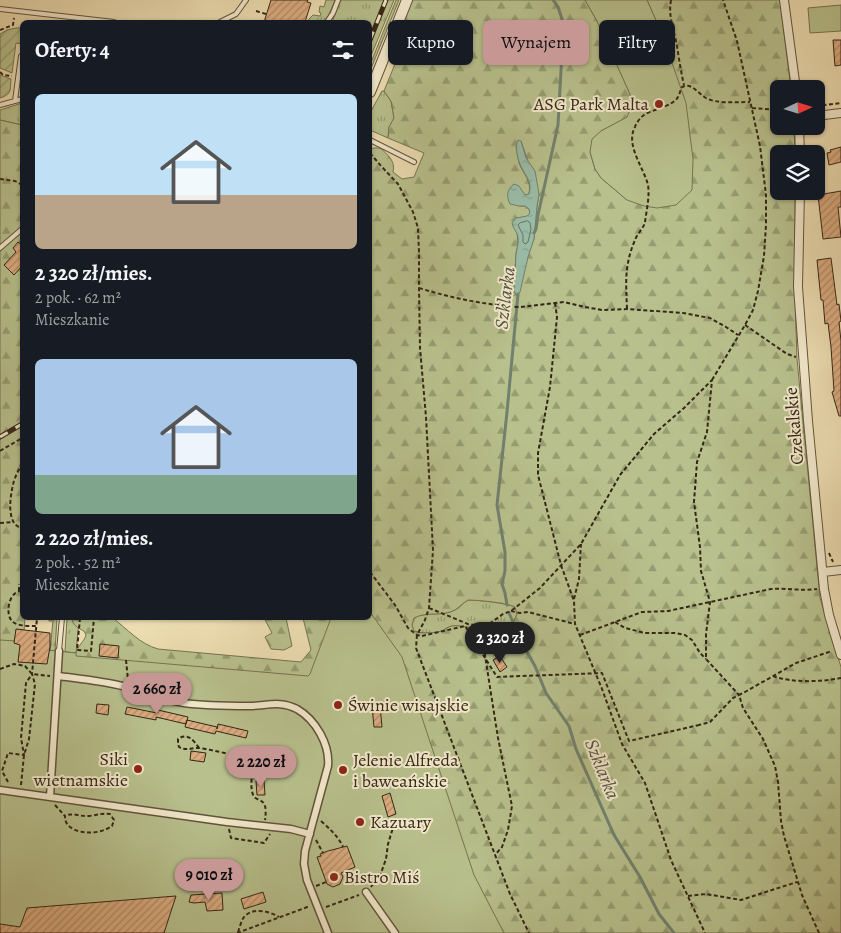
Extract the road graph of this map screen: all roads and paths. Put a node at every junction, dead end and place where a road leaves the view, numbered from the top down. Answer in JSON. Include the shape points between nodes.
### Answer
{"nodes":[{"id":1,"x":246,"y":0,"type":"edge"},
{"id":2,"x":338,"y":0,"type":"edge"},
{"id":3,"x":407,"y":0,"type":"edge"},
{"id":4,"x":671,"y":0,"type":"edge"},
{"id":5,"x":723,"y":0,"type":"edge"},
{"id":6,"x":784,"y":0,"type":"edge"},
{"id":7,"x":0,"y":9,"type":"edge"},
{"id":8,"x":14,"y":10,"type":"junction"},
{"id":9,"x":256,"y":11,"type":"dead end"},
{"id":10,"x":266,"y":14,"type":"dead end"},
{"id":11,"x":97,"y":20,"type":"edge"},
{"id":12,"x":224,"y":20,"type":"edge"},
{"id":13,"x":328,"y":20,"type":"edge"},
{"id":14,"x":0,"y":30,"type":"edge"},
{"id":15,"x":0,"y":72,"type":"edge"},
{"id":16,"x":20,"y":78,"type":"edge"},
{"id":17,"x":795,"y":80,"type":"edge"},
{"id":18,"x":684,"y":85,"type":"junction"},
{"id":19,"x":372,"y":87,"type":"edge"},
{"id":20,"x":20,"y":100,"type":"edge"},
{"id":21,"x":15,"y":101,"type":"junction"},
{"id":22,"x":750,"y":102,"type":"junction"},
{"id":23,"x":841,"y":103,"type":"edge"},
{"id":24,"x":0,"y":105,"type":"edge"},
{"id":25,"x":825,"y":105,"type":"edge"},
{"id":26,"x":752,"y":108,"type":"junction"},
{"id":27,"x":770,"y":109,"type":"edge"},
{"id":28,"x":841,"y":113,"type":"edge"},
{"id":29,"x":825,"y":115,"type":"edge"},
{"id":30,"x":372,"y":141,"type":"edge"},
{"id":31,"x":372,"y":155,"type":"edge"},
{"id":32,"x":414,"y":162,"type":"dead end"},
{"id":33,"x":0,"y":179,"type":"edge"},
{"id":34,"x":20,"y":183,"type":"edge"},
{"id":35,"x":800,"y":200,"type":"edge"},
{"id":36,"x":20,"y":231,"type":"edge"},
{"id":37,"x":0,"y":248,"type":"edge"},
{"id":38,"x":419,"y":288,"type":"junction"},
{"id":39,"x":555,"y":303,"type":"junction"},
{"id":40,"x":627,"y":309,"type":"junction"},
{"id":41,"x":745,"y":326,"type":"junction"},
{"id":42,"x":738,"y":336,"type":"junction"},
{"id":43,"x":803,"y":357,"type":"junction"},
{"id":44,"x":712,"y":380,"type":"junction"},
{"id":45,"x":20,"y":439,"type":"edge"},
{"id":46,"x":0,"y":451,"type":"edge"},
{"id":47,"x":20,"y":468,"type":"edge"},
{"id":48,"x":13,"y":522,"type":"junction"},
{"id":49,"x":0,"y":523,"type":"edge"},
{"id":50,"x":20,"y":527,"type":"edge"},
{"id":51,"x":581,"y":544,"type":"junction"},
{"id":52,"x":829,"y":552,"type":"dead end"},
{"id":53,"x":561,"y":565,"type":"junction"},
{"id":54,"x":838,"y":571,"type":"edge"},
{"id":55,"x":823,"y":572,"type":"junction"},
{"id":56,"x":372,"y":575,"type":"edge"},
{"id":57,"x":20,"y":584,"type":"dead end"},
{"id":58,"x":824,"y":589,"type":"junction"},
{"id":59,"x":19,"y":591,"type":"joint"},
{"id":60,"x":574,"y":601,"type":"junction"},
{"id":61,"x":710,"y":602,"type":"junction"},
{"id":62,"x":429,"y":608,"type":"junction"},
{"id":63,"x":511,"y":611,"type":"junction"},
{"id":64,"x":37,"y":620,"type":"edge"},
{"id":65,"x":62,"y":620,"type":"edge"},
{"id":66,"x":80,"y":620,"type":"edge"},
{"id":67,"x":94,"y":620,"type":"edge"},
{"id":68,"x":614,"y":621,"type":"junction"},
{"id":69,"x":575,"y":624,"type":"junction"},
{"id":70,"x":37,"y":626,"type":"junction"},
{"id":71,"x":485,"y":627,"type":"junction"},
{"id":72,"x":580,"y":635,"type":"junction"},
{"id":73,"x":417,"y":636,"type":"junction"},
{"id":74,"x":59,"y":651,"type":"joint"},
{"id":75,"x":840,"y":652,"type":"edge"},
{"id":76,"x":706,"y":659,"type":"junction"},
{"id":77,"x":126,"y":660,"type":"dead end"},
{"id":78,"x":0,"y":669,"type":"edge"},
{"id":79,"x":32,"y":674,"type":"junction"},
{"id":80,"x":47,"y":676,"type":"dead end"},
{"id":81,"x":58,"y":676,"type":"junction"},
{"id":82,"x":773,"y":676,"type":"junction"},
{"id":83,"x":841,"y":678,"type":"edge"},
{"id":84,"x":127,"y":687,"type":"junction"},
{"id":85,"x":738,"y":695,"type":"junction"},
{"id":86,"x":199,"y":748,"type":"junction"},
{"id":87,"x":24,"y":755,"type":"junction"},
{"id":88,"x":0,"y":790,"type":"edge"},
{"id":89,"x":16,"y":792,"type":"junction"},
{"id":90,"x":50,"y":797,"type":"junction"},
{"id":91,"x":315,"y":815,"type":"junction"},
{"id":92,"x":65,"y":816,"type":"junction"},
{"id":93,"x":396,"y":818,"type":"dead end"},
{"id":94,"x":227,"y":822,"type":"junction"},
{"id":95,"x":263,"y":827,"type":"junction"},
{"id":96,"x":274,"y":828,"type":"junction"},
{"id":97,"x":310,"y":834,"type":"junction"},
{"id":98,"x":344,"y":847,"type":"dead end"},
{"id":99,"x":321,"y":849,"type":"dead end"},
{"id":100,"x":323,"y":853,"type":"dead end"},
{"id":101,"x":495,"y":855,"type":"junction"},
{"id":102,"x":798,"y":882,"type":"junction"},
{"id":103,"x":366,"y":892,"type":"junction"},
{"id":104,"x":688,"y":896,"type":"junction"},
{"id":105,"x":319,"y":910,"type":"junction"},
{"id":106,"x":279,"y":917,"type":"junction"},
{"id":107,"x":238,"y":933,"type":"edge"},
{"id":108,"x":328,"y":933,"type":"edge"},
{"id":109,"x":395,"y":933,"type":"edge"},
{"id":110,"x":529,"y":933,"type":"edge"},
{"id":111,"x":705,"y":933,"type":"edge"},
{"id":112,"x":819,"y":933,"type":"edge"}],
"edges":[{"from":1,"to":12,"type":"lane","via":[[236,14]]},
{"from":2,"to":13,"type":"lane"},
{"from":3,"to":19,"type":"street"},
{"from":4,"to":18,"type":"path","via":[[670,17]]},
{"from":5,"to":22,"type":"path","via":[[737,41]]},
{"from":6,"to":17,"type":"street"},
{"from":7,"to":8,"type":"lane"},
{"from":8,"to":11,"type":"lane"},
{"from":8,"to":14,"type":"path","via":[[13,25]]},
{"from":9,"to":10,"type":"path"},
{"from":15,"to":16,"type":"path"},
{"from":16,"to":21,"type":"lane"},
{"from":18,"to":22,"type":"path","via":[[691,86],[706,98]]},
{"from":18,"to":40,"type":"path","via":[[676,100],[644,115],[632,133],[648,191],[645,223],[634,241],[626,271]]},
{"from":20,"to":21,"type":"lane"},
{"from":21,"to":24,"type":"lane"},
{"from":22,"to":26,"type":"path"},
{"from":23,"to":25,"type":"path"},
{"from":26,"to":27,"type":"path"},
{"from":26,"to":41,"type":"path","via":[[760,146],[766,225],[758,291]]},
{"from":28,"to":29,"type":"street"},
{"from":30,"to":32,"type":"lane"},
{"from":31,"to":38,"type":"path","via":[[398,184],[413,212],[418,228]]},
{"from":33,"to":34,"type":"path"},
{"from":35,"to":43,"type":"street","name":"Czekalskie","via":[[798,287]]},
{"from":36,"to":37,"type":"lane"},
{"from":38,"to":39,"type":"path","via":[[451,298],[488,304],[520,307]]},
{"from":38,"to":62,"type":"path","via":[[433,550]]},
{"from":39,"to":40,"type":"path","via":[[602,310]]},
{"from":39,"to":53,"type":"path","via":[[557,317],[550,387],[538,453],[538,475]]},
{"from":40,"to":42,"type":"path","via":[[710,318]]},
{"from":41,"to":42,"type":"path"},
{"from":41,"to":43,"type":"path","via":[[787,354]]},
{"from":42,"to":44,"type":"path"},
{"from":43,"to":55,"type":"street","name":"Czekalskie"},
{"from":44,"to":51,"type":"path","via":[[654,434],[620,474]]},
{"from":44,"to":61,"type":"path","via":[[707,432],[697,462],[694,502],[701,571]]},
{"from":45,"to":46,"type":"path"},
{"from":47,"to":48,"type":"path","via":[[11,496]]},
{"from":48,"to":49,"type":"path"},
{"from":48,"to":50,"type":"path"},
{"from":51,"to":53,"type":"path"},
{"from":51,"to":60,"type":"path"},
{"from":52,"to":54,"type":"path"},
{"from":53,"to":60,"type":"path"},
{"from":53,"to":63,"type":"path","via":[[540,588]]},
{"from":54,"to":55,"type":"street"},
{"from":55,"to":58,"type":"street","name":"Czekalskie"},
{"from":56,"to":73,"type":"path","via":[[408,628]]},
{"from":57,"to":59,"type":"path"},
{"from":58,"to":61,"type":"path","via":[[771,589]]},
{"from":58,"to":75,"type":"street","name":"Czekalskie"},
{"from":59,"to":70,"type":"path","via":[[10,600],[10,620],[16,624]]},
{"from":60,"to":69,"type":"path"},
{"from":61,"to":68,"type":"path","via":[[668,611],[642,612]]},
{"from":61,"to":76,"type":"path"},
{"from":62,"to":71,"type":"path","via":[[468,624]]},
{"from":62,"to":73,"type":"path"},
{"from":63,"to":69,"type":"path"},
{"from":63,"to":71,"type":"path"},
{"from":64,"to":70,"type":"path"},
{"from":65,"to":74,"type":"lane"},
{"from":66,"to":67,"type":"path","via":[[77,650],[91,651]]},
{"from":68,"to":72,"type":"path"},
{"from":68,"to":76,"type":"path","via":[[625,628],[645,633],[686,635]]},
{"from":69,"to":72,"type":"path"},
{"from":70,"to":79,"type":"path"},
{"from":71,"to":101,"type":"path","via":[[484,649],[512,806],[502,848]]},
{"from":72,"to":104,"type":"path","via":[[622,744],[645,783],[671,860]]},
{"from":73,"to":85,"type":"path","bridge":true,"via":[[465,626],[497,677],[602,673],[629,741],[710,722]]},
{"from":73,"to":101,"type":"path","via":[[416,648]]},
{"from":74,"to":81,"type":"street"},
{"from":75,"to":82,"type":"path","via":[[796,663]]},
{"from":76,"to":85,"type":"path"},
{"from":77,"to":84,"type":"path"},
{"from":78,"to":79,"type":"path","via":[[14,664],[25,666]]},
{"from":79,"to":80,"type":"path"},
{"from":79,"to":87,"type":"path","via":[[35,684]]},
{"from":79,"to":87,"type":"path","via":[[26,683],[21,738]]},
{"from":81,"to":84,"type":"street"},
{"from":81,"to":90,"type":"street"},
{"from":82,"to":83,"type":"path","via":[[783,680],[828,681]]},
{"from":82,"to":85,"type":"path"},
{"from":84,"to":91,"type":"street","via":[[182,703],[282,704],[299,710],[318,729],[328,754],[328,766]]},
{"from":85,"to":102,"type":"path","via":[[776,766],[781,821]]},
{"from":86,"to":86,"type":"path","via":[[179,748],[178,739],[187,736]]},
{"from":86,"to":95,"type":"path","via":[[243,758],[249,764],[253,796],[266,805]]},
{"from":87,"to":89,"type":"path"},
{"from":87,"to":89,"type":"path","via":[[8,753],[2,771]]},
{"from":88,"to":89,"type":"street"},
{"from":89,"to":90,"type":"street"},
{"from":90,"to":92,"type":"path"},
{"from":90,"to":94,"type":"street"},
{"from":91,"to":97,"type":"street"},
{"from":91,"to":98,"type":"path"},
{"from":92,"to":92,"type":"path","via":[[67,826],[92,833],[112,826],[114,820],[110,814],[102,813]]},
{"from":93,"to":103,"type":"path","via":[[381,873]]},
{"from":94,"to":95,"type":"street"},
{"from":94,"to":96,"type":"path","via":[[231,838],[264,843]]},
{"from":95,"to":96,"type":"street"},
{"from":96,"to":97,"type":"street"},
{"from":97,"to":105,"type":"street","via":[[304,864]]},
{"from":99,"to":100,"type":"path"},
{"from":101,"to":110,"type":"path"},
{"from":102,"to":104,"type":"path","via":[[741,900],[706,894]]},
{"from":102,"to":112,"type":"path"},
{"from":103,"to":105,"type":"path"},
{"from":103,"to":109,"type":"street"},
{"from":104,"to":111,"type":"path"},
{"from":105,"to":106,"type":"path","via":[[310,906]]},
{"from":105,"to":108,"type":"street"},
{"from":106,"to":107,"type":"path"},
{"from":106,"to":107,"type":"path","via":[[252,912],[242,921]]}]}
